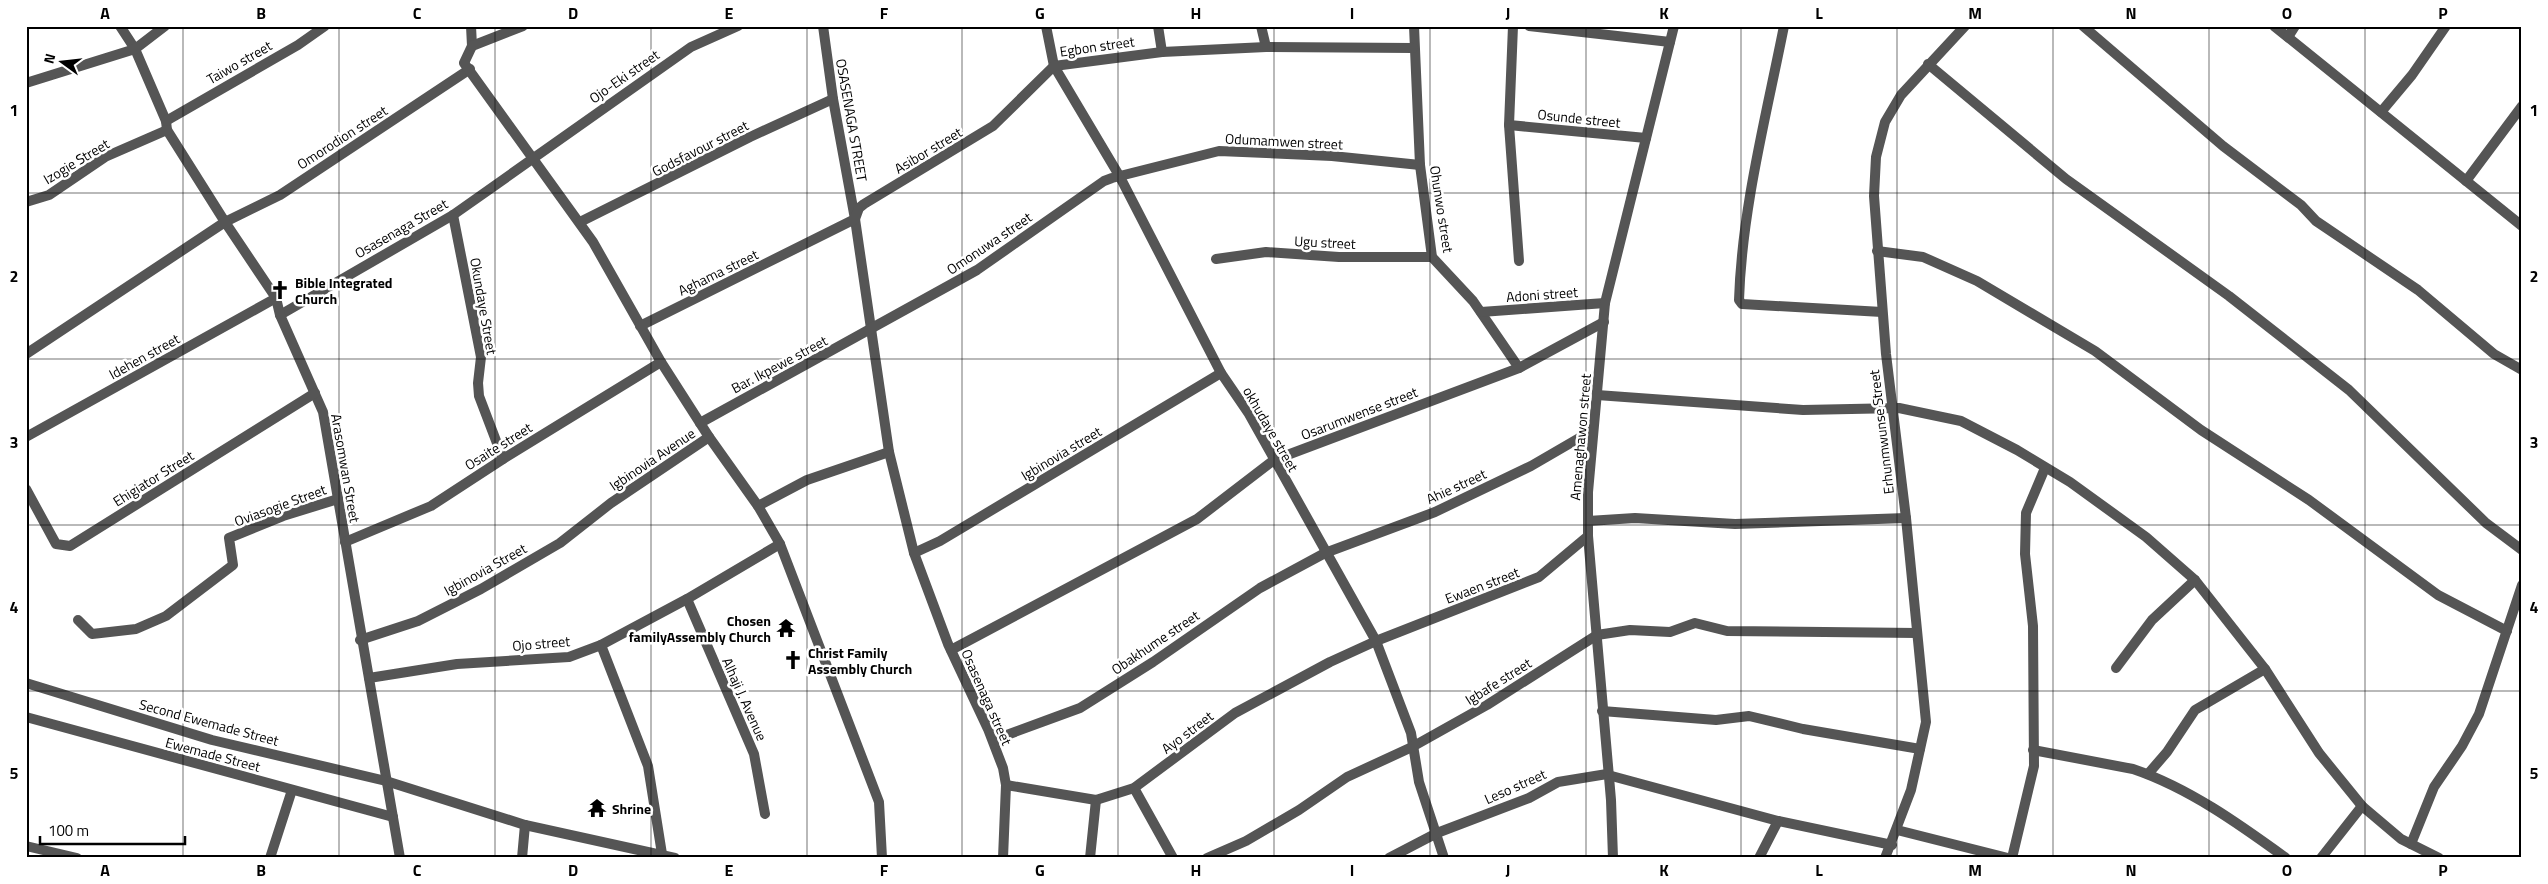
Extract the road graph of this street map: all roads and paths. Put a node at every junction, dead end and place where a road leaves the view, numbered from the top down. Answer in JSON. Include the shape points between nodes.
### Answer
{"nodes":[{"id":1,"x":120,"y":26,"type":"edge"},
{"id":2,"x":166,"y":26,"type":"edge"},
{"id":3,"x":325,"y":26,"type":"edge"},
{"id":4,"x":471,"y":26,"type":"edge"},
{"id":5,"x":523,"y":26,"type":"edge"},
{"id":6,"x":738,"y":26,"type":"edge"},
{"id":7,"x":823,"y":26,"type":"edge"},
{"id":8,"x":1046,"y":26,"type":"edge"},
{"id":9,"x":1158,"y":26,"type":"edge"},
{"id":10,"x":1261,"y":26,"type":"edge"},
{"id":11,"x":1414,"y":26,"type":"edge"},
{"id":12,"x":1513,"y":26,"type":"edge"},
{"id":13,"x":1529,"y":26,"type":"edge"},
{"id":14,"x":1674,"y":26,"type":"edge"},
{"id":15,"x":1784,"y":26,"type":"edge"},
{"id":16,"x":1965,"y":26,"type":"edge"},
{"id":17,"x":2083,"y":26,"type":"edge"},
{"id":18,"x":2274,"y":26,"type":"edge"},
{"id":19,"x":2295,"y":26,"type":"edge"},
{"id":20,"x":2446,"y":26,"type":"edge"},
{"id":21,"x":2288,"y":37,"type":"junction"},
{"id":22,"x":1670,"y":42,"type":"junction"},
{"id":23,"x":472,"y":46,"type":"junction"},
{"id":24,"x":1266,"y":47,"type":"junction"},
{"id":25,"x":1414,"y":48,"type":"junction"},
{"id":26,"x":135,"y":49,"type":"junction"},
{"id":27,"x":1162,"y":52,"type":"junction"},
{"id":28,"x":1928,"y":64,"type":"junction"},
{"id":29,"x":1054,"y":66,"type":"junction"},
{"id":30,"x":470,"y":69,"type":"junction"},
{"id":31,"x":26,"y":82,"type":"edge"},
{"id":32,"x":833,"y":99,"type":"junction"},
{"id":33,"x":2522,"y":106,"type":"edge"},
{"id":34,"x":2381,"y":112,"type":"junction"},
{"id":35,"x":1509,"y":125,"type":"junction"},
{"id":36,"x":166,"y":126,"type":"junction"},
{"id":37,"x":1646,"y":138,"type":"junction"},
{"id":38,"x":531,"y":158,"type":"junction"},
{"id":39,"x":1420,"y":165,"type":"junction"},
{"id":40,"x":1120,"y":177,"type":"junction"},
{"id":41,"x":2466,"y":181,"type":"junction"},
{"id":42,"x":26,"y":202,"type":"edge"},
{"id":43,"x":453,"y":215,"type":"junction"},
{"id":44,"x":855,"y":219,"type":"junction"},
{"id":45,"x":225,"y":222,"type":"junction"},
{"id":46,"x":580,"y":222,"type":"junction"},
{"id":47,"x":2522,"y":226,"type":"edge"},
{"id":48,"x":808,"y":244,"type":"joint"},
{"id":49,"x":1877,"y":251,"type":"junction"},
{"id":50,"x":1432,"y":257,"type":"junction"},
{"id":51,"x":1216,"y":259,"type":"dead end"},
{"id":52,"x":1519,"y":261,"type":"dead end"},
{"id":53,"x":276,"y":298,"type":"junction"},
{"id":54,"x":1605,"y":303,"type":"junction"},
{"id":55,"x":1481,"y":312,"type":"junction"},
{"id":56,"x":1882,"y":312,"type":"junction"},
{"id":57,"x":280,"y":315,"type":"junction"},
{"id":58,"x":1604,"y":322,"type":"junction"},
{"id":59,"x":640,"y":326,"type":"junction"},
{"id":60,"x":871,"y":330,"type":"junction"},
{"id":61,"x":26,"y":354,"type":"edge"},
{"id":62,"x":661,"y":362,"type":"junction"},
{"id":63,"x":1519,"y":368,"type":"junction"},
{"id":64,"x":2522,"y":370,"type":"edge"},
{"id":65,"x":1221,"y":373,"type":"junction"},
{"id":66,"x":315,"y":393,"type":"junction"},
{"id":67,"x":1597,"y":395,"type":"junction"},
{"id":68,"x":1891,"y":407,"type":"junction"},
{"id":69,"x":700,"y":422,"type":"junction"},
{"id":70,"x":1592,"y":430,"type":"junction"},
{"id":71,"x":26,"y":437,"type":"edge"},
{"id":72,"x":708,"y":437,"type":"junction"},
{"id":73,"x":889,"y":452,"type":"junction"},
{"id":74,"x":503,"y":459,"type":"junction"},
{"id":75,"x":1274,"y":460,"type":"junction"},
{"id":76,"x":2046,"y":468,"type":"junction"},
{"id":77,"x":26,"y":489,"type":"edge"},
{"id":78,"x":338,"y":500,"type":"junction"},
{"id":79,"x":611,"y":503,"type":"joint"},
{"id":80,"x":758,"y":506,"type":"junction"},
{"id":81,"x":1906,"y":518,"type":"junction"},
{"id":82,"x":1588,"y":521,"type":"junction"},
{"id":83,"x":1588,"y":536,"type":"junction"},
{"id":84,"x":346,"y":542,"type":"junction"},
{"id":85,"x":780,"y":544,"type":"junction"},
{"id":86,"x":2522,"y":550,"type":"edge"},
{"id":87,"x":914,"y":553,"type":"junction"},
{"id":88,"x":1325,"y":553,"type":"junction"},
{"id":89,"x":2195,"y":580,"type":"junction"},
{"id":90,"x":2522,"y":586,"type":"edge"},
{"id":91,"x":687,"y":600,"type":"junction"},
{"id":92,"x":78,"y":620,"type":"dead end"},
{"id":93,"x":2507,"y":631,"type":"junction"},
{"id":94,"x":1917,"y":634,"type":"junction"},
{"id":95,"x":1597,"y":635,"type":"junction"},
{"id":96,"x":360,"y":640,"type":"junction"},
{"id":97,"x":1376,"y":641,"type":"junction"},
{"id":98,"x":601,"y":645,"type":"junction"},
{"id":99,"x":951,"y":650,"type":"junction"},
{"id":100,"x":2116,"y":668,"type":"dead end"},
{"id":101,"x":2265,"y":669,"type":"junction"},
{"id":102,"x":369,"y":678,"type":"junction"},
{"id":103,"x":26,"y":683,"type":"edge"},
{"id":104,"x":1602,"y":711,"type":"junction"},
{"id":105,"x":26,"y":717,"type":"edge"},
{"id":106,"x":993,"y":740,"type":"junction"},
{"id":107,"x":1412,"y":747,"type":"junction"},
{"id":108,"x":1920,"y":749,"type":"junction"},
{"id":109,"x":2033,"y":750,"type":"junction"},
{"id":110,"x":1608,"y":774,"type":"junction"},
{"id":111,"x":2148,"y":774,"type":"junction"},
{"id":112,"x":386,"y":781,"type":"junction"},
{"id":113,"x":1006,"y":785,"type":"junction"},
{"id":114,"x":1134,"y":788,"type":"junction"},
{"id":115,"x":292,"y":790,"type":"junction"},
{"id":116,"x":1096,"y":800,"type":"junction"},
{"id":117,"x":2362,"y":806,"type":"junction"},
{"id":118,"x":765,"y":814,"type":"dead end"},
{"id":119,"x":392,"y":817,"type":"junction"},
{"id":120,"x":1778,"y":820,"type":"junction"},
{"id":121,"x":525,"y":825,"type":"junction"},
{"id":122,"x":1897,"y":830,"type":"junction"},
{"id":123,"x":1437,"y":833,"type":"junction"},
{"id":124,"x":2411,"y":844,"type":"junction"},
{"id":125,"x":1892,"y":845,"type":"junction"},
{"id":126,"x":26,"y":846,"type":"edge"},
{"id":127,"x":662,"y":854,"type":"junction"},
{"id":128,"x":1995,"y":856,"type":"edge"},
{"id":129,"x":77,"y":858,"type":"edge"},
{"id":130,"x":270,"y":858,"type":"edge"},
{"id":131,"x":400,"y":858,"type":"edge"},
{"id":132,"x":522,"y":858,"type":"edge"},
{"id":133,"x":675,"y":858,"type":"edge"},
{"id":134,"x":882,"y":858,"type":"edge"},
{"id":135,"x":1003,"y":858,"type":"edge"},
{"id":136,"x":1090,"y":858,"type":"edge"},
{"id":137,"x":1173,"y":858,"type":"edge"},
{"id":138,"x":1207,"y":858,"type":"edge"},
{"id":139,"x":1389,"y":858,"type":"edge"},
{"id":140,"x":1444,"y":858,"type":"edge"},
{"id":141,"x":1613,"y":858,"type":"edge"},
{"id":142,"x":1759,"y":858,"type":"edge"},
{"id":143,"x":1885,"y":858,"type":"edge"},
{"id":144,"x":2008,"y":858,"type":"edge"},
{"id":145,"x":2012,"y":858,"type":"edge"},
{"id":146,"x":2286,"y":858,"type":"edge"},
{"id":147,"x":2321,"y":858,"type":"edge"},
{"id":148,"x":2439,"y":858,"type":"edge"}],
"edges":[{"from":1,"to":26,"type":"street","name":"Arasomwan Street"},
{"from":2,"to":26,"type":"street"},
{"from":3,"to":36,"type":"street","name":"Taiwo street"},
{"from":4,"to":23,"type":"street"},
{"from":5,"to":23,"type":"street"},
{"from":6,"to":38,"type":"street","name":"Ojo-Eki street","via":[[691,47]]},
{"from":7,"to":32,"type":"street","name":"OSASENAGA STREET"},
{"from":8,"to":29,"type":"street","name":"okhudaye street"},
{"from":9,"to":27,"type":"street"},
{"from":10,"to":24,"type":"street"},
{"from":11,"to":25,"type":"street","name":"Ohunwo street"},
{"from":12,"to":35,"type":"street"},
{"from":13,"to":22,"type":"street"},
{"from":14,"to":22,"type":"street","name":"Amenaghawon street"},
{"from":15,"to":56,"type":"street","via":[[1746,216],[1739,300],[1742,304]]},
{"from":16,"to":28,"type":"street","name":"Erhunmwunse Street"},
{"from":17,"to":64,"type":"street","via":[[2223,146],[2301,205],[2316,221],[2418,290],[2494,354]]},
{"from":18,"to":21,"type":"street"},
{"from":19,"to":21,"type":"street"},
{"from":20,"to":34,"type":"street"},
{"from":21,"to":34,"type":"street"},
{"from":22,"to":37,"type":"street","name":"Amenaghawon street"},
{"from":23,"to":30,"type":"street","via":[[464,63]]},
{"from":24,"to":25,"type":"street","name":"Egbon street"},
{"from":24,"to":27,"type":"street","name":"Egbon street"},
{"from":25,"to":39,"type":"street","name":"Ohunwo street"},
{"from":26,"to":31,"type":"street"},
{"from":26,"to":36,"type":"street","name":"Arasomwan Street"},
{"from":27,"to":29,"type":"street","name":"Egbon street"},
{"from":28,"to":49,"type":"street","name":"Erhunmwunse Street","via":[[1901,95],[1885,122],[1876,157]]},
{"from":28,"to":86,"type":"street","via":[[2066,179],[2229,296],[2349,390],[2486,523]]},
{"from":29,"to":40,"type":"street","name":"okhudaye street"},
{"from":29,"to":44,"type":"street","name":"Asibor street","via":[[993,126],[858,208]]},
{"from":30,"to":38,"type":"street"},
{"from":30,"to":45,"type":"street","name":"Omorodion street","via":[[280,195]]},
{"from":32,"to":44,"type":"street","name":"OSASENAGA STREET"},
{"from":32,"to":46,"type":"street","name":"Godsfavour street"},
{"from":33,"to":41,"type":"street"},
{"from":34,"to":41,"type":"street"},
{"from":35,"to":37,"type":"street","name":"Osunde street"},
{"from":35,"to":52,"type":"street"},
{"from":36,"to":42,"type":"street","name":"Izogie Street","via":[[105,157],[49,195]]},
{"from":36,"to":45,"type":"street","name":"Arasomwan Street"},
{"from":37,"to":54,"type":"street","name":"Amenaghawon street"},
{"from":38,"to":43,"type":"street","name":"Osasenaga Street"},
{"from":38,"to":46,"type":"street"},
{"from":39,"to":40,"type":"street","name":"Odumamwen street","via":[[1332,156],[1220,151]]},
{"from":39,"to":50,"type":"street","name":"Ohunwo street"},
{"from":40,"to":60,"type":"street","name":"Omonuwa street","via":[[1104,181],[977,270]]},
{"from":40,"to":65,"type":"street","name":"okhudaye street"},
{"from":41,"to":47,"type":"street"},
{"from":43,"to":57,"type":"street","name":"Osasenaga Street"},
{"from":43,"to":74,"type":"street","name":"Okundaye Street","via":[[481,357],[480,396]]},
{"from":44,"to":48,"type":"street","name":"Asibor street"},
{"from":44,"to":60,"type":"street","name":"OSASENAGA STREET"},
{"from":45,"to":53,"type":"street","name":"Arasomwan Street"},
{"from":45,"to":61,"type":"street"},
{"from":46,"to":59,"type":"street"},
{"from":48,"to":59,"type":"street","name":"Aghama street"},
{"from":49,"to":56,"type":"street","name":"Erhunmwunse Street"},
{"from":49,"to":93,"type":"street","via":[[1923,257],[1978,281],[2095,351],[2202,430],[2309,500],[2438,595]]},
{"from":50,"to":51,"type":"street","name":"Ugu street","via":[[1339,258],[1266,252]]},
{"from":50,"to":55,"type":"street","name":"Ohunwo street"},
{"from":53,"to":57,"type":"street","name":"Arasomwan Street"},
{"from":53,"to":71,"type":"street","name":"Idehen street"},
{"from":54,"to":55,"type":"street","name":"Adoni street"},
{"from":54,"to":58,"type":"street","name":"Amenaghawon street"},
{"from":55,"to":63,"type":"street","name":"Ohunwo street"},
{"from":56,"to":68,"type":"street","name":"Erhunmwunse Street"},
{"from":57,"to":66,"type":"street","name":"Arasomwan Street"},
{"from":58,"to":63,"type":"street","name":"Osarumwense street"},
{"from":58,"to":67,"type":"street","name":"Amenaghawon street"},
{"from":59,"to":62,"type":"street"},
{"from":60,"to":69,"type":"street","name":"Bar. Ikpewe street"},
{"from":60,"to":73,"type":"street","name":"Osasenaga street"},
{"from":62,"to":69,"type":"street"},
{"from":62,"to":74,"type":"street","name":"Osaite street"},
{"from":63,"to":75,"type":"street","name":"Osarumwense street"},
{"from":65,"to":75,"type":"street","name":"okhudaye street","via":[[1249,414]]},
{"from":65,"to":87,"type":"street","name":"Igbinovia street","via":[[940,541]]},
{"from":66,"to":77,"type":"street","name":"Ehigiator Street","via":[[70,546],[56,544]]},
{"from":66,"to":78,"type":"street","name":"Arasomwan Street","via":[[323,412]]},
{"from":67,"to":68,"type":"street","via":[[1803,410]]},
{"from":67,"to":70,"type":"street","name":"Amenaghawon street"},
{"from":68,"to":76,"type":"street","via":[[1961,421]]},
{"from":68,"to":81,"type":"street","name":"Erhunmwunse Street"},
{"from":69,"to":72,"type":"street"},
{"from":70,"to":82,"type":"street","name":"Amenaghawon street"},
{"from":70,"to":88,"type":"street","name":"Ahie street","via":[[1531,466],[1435,512]]},
{"from":72,"to":79,"type":"street","name":"Igbinovia Avenue"},
{"from":72,"to":80,"type":"street"},
{"from":73,"to":80,"type":"street","via":[[807,480]]},
{"from":73,"to":87,"type":"street","name":"Osasenaga street"},
{"from":74,"to":84,"type":"street","name":"Osaite street","via":[[431,506]]},
{"from":75,"to":88,"type":"street","name":"okhudaye street"},
{"from":75,"to":99,"type":"street","name":"Osarumwense street","via":[[1197,518]]},
{"from":76,"to":89,"type":"street","via":[[2146,537]]},
{"from":76,"to":109,"type":"street","via":[[2026,513],[2025,554],[2033,626]]},
{"from":78,"to":84,"type":"street","name":"Arasomwan Street"},
{"from":78,"to":92,"type":"street","name":"Oviasogie Street","via":[[282,516],[229,538],[233,565],[166,616],[136,629],[92,634]]},
{"from":79,"to":96,"type":"street","name":"Igbinovia Street","via":[[560,543],[481,589],[418,620]]},
{"from":80,"to":85,"type":"street"},
{"from":81,"to":82,"type":"street","via":[[1735,524],[1635,518]]},
{"from":81,"to":94,"type":"street","name":"Erhunmwunse Street"},
{"from":82,"to":83,"type":"street","name":"Amenaghawon street"},
{"from":83,"to":95,"type":"street","name":"Amenaghawon street"},
{"from":83,"to":97,"type":"street","name":"Ewaen street","via":[[1539,577]]},
{"from":84,"to":96,"type":"street","name":"Arasomwan Street"},
{"from":85,"to":91,"type":"street","name":"Ojo street"},
{"from":85,"to":134,"type":"street","via":[[880,802]]},
{"from":87,"to":99,"type":"street","name":"Osasenaga street"},
{"from":88,"to":97,"type":"street","name":"okhudaye street"},
{"from":88,"to":106,"type":"street","name":"Obakhume street","via":[[1260,588],[1080,708]]},
{"from":89,"to":100,"type":"street","via":[[2152,620]]},
{"from":89,"to":101,"type":"street"},
{"from":90,"to":93,"type":"street"},
{"from":91,"to":98,"type":"street","name":"Ojo street"},
{"from":91,"to":118,"type":"street","name":"Alhaji J. Avenue","via":[[754,754]]},
{"from":93,"to":124,"type":"street","via":[[2479,714],[2434,787]]},
{"from":94,"to":95,"type":"street","via":[[1726,631],[1695,623],[1670,632],[1630,630]]},
{"from":94,"to":108,"type":"street","name":"Erhunmwunse Street","via":[[1926,722]]},
{"from":95,"to":104,"type":"street","name":"Amenaghawon street"},
{"from":95,"to":107,"type":"street","name":"Igbafe street","via":[[1487,705]]},
{"from":96,"to":102,"type":"street","name":"Arasomwan Street"},
{"from":97,"to":107,"type":"street","name":"okhudaye street","via":[[1411,733]]},
{"from":97,"to":114,"type":"street","name":"Ayo street","via":[[1235,713]]},
{"from":98,"to":102,"type":"street","name":"Ojo street","via":[[569,657],[457,664]]},
{"from":98,"to":127,"type":"street","via":[[648,766]]},
{"from":99,"to":106,"type":"street","name":"Osasenaga street"},
{"from":101,"to":111,"type":"street","via":[[2195,710]]},
{"from":101,"to":117,"type":"street","via":[[2319,753]]},
{"from":102,"to":112,"type":"street","name":"Arasomwan Street"},
{"from":103,"to":112,"type":"street","name":"Second Ewemade Street","via":[[212,740]]},
{"from":104,"to":108,"type":"street","via":[[1716,720],[1749,716],[1802,729]]},
{"from":104,"to":110,"type":"street","name":"Amenaghawon street"},
{"from":105,"to":115,"type":"street","name":"Ewemade Street"},
{"from":106,"to":113,"type":"street","name":"Osasenaga street"},
{"from":107,"to":123,"type":"street","name":"okhudaye street","via":[[1419,782]]},
{"from":107,"to":138,"type":"street","name":"Igbafe street","via":[[1347,777],[1246,841]]},
{"from":108,"to":122,"type":"street","name":"Erhunmwunse Street","via":[[1911,790]]},
{"from":109,"to":111,"type":"street"},
{"from":109,"to":145,"type":"street","via":[[2034,766]]},
{"from":110,"to":120,"type":"street"},
{"from":110,"to":123,"type":"street","name":"Leso street","via":[[1558,782],[1529,798]]},
{"from":110,"to":141,"type":"street","name":"Amenaghawon street"},
{"from":111,"to":146,"type":"street","via":[[2224,813]]},
{"from":112,"to":119,"type":"street","name":"Arasomwan Street"},
{"from":112,"to":121,"type":"street","name":"Second Ewemade Street"},
{"from":113,"to":116,"type":"street","name":"Ayo street"},
{"from":113,"to":135,"type":"street","name":"Osasenaga street"},
{"from":114,"to":116,"type":"street","name":"Ayo street"},
{"from":114,"to":137,"type":"street"},
{"from":115,"to":119,"type":"street","name":"Ewemade Street"},
{"from":115,"to":130,"type":"street"},
{"from":116,"to":136,"type":"street"},
{"from":117,"to":124,"type":"street"},
{"from":117,"to":147,"type":"street"},
{"from":119,"to":131,"type":"street","name":"Arasomwan Street"},
{"from":120,"to":125,"type":"street"},
{"from":120,"to":142,"type":"street"},
{"from":121,"to":127,"type":"street","name":"Second Ewemade Street"},
{"from":121,"to":132,"type":"street"},
{"from":122,"to":125,"type":"street","name":"Erhunmwunse Street"},
{"from":122,"to":128,"type":"street"},
{"from":123,"to":139,"type":"street","name":"Leso street"},
{"from":123,"to":140,"type":"street","name":"okhudaye street"},
{"from":124,"to":148,"type":"street"},
{"from":125,"to":143,"type":"street","name":"Erhunmwunse Street"},
{"from":126,"to":129,"type":"street"},
{"from":127,"to":133,"type":"street","name":"Second Ewemade Street"},
{"from":128,"to":144,"type":"street"}]}
